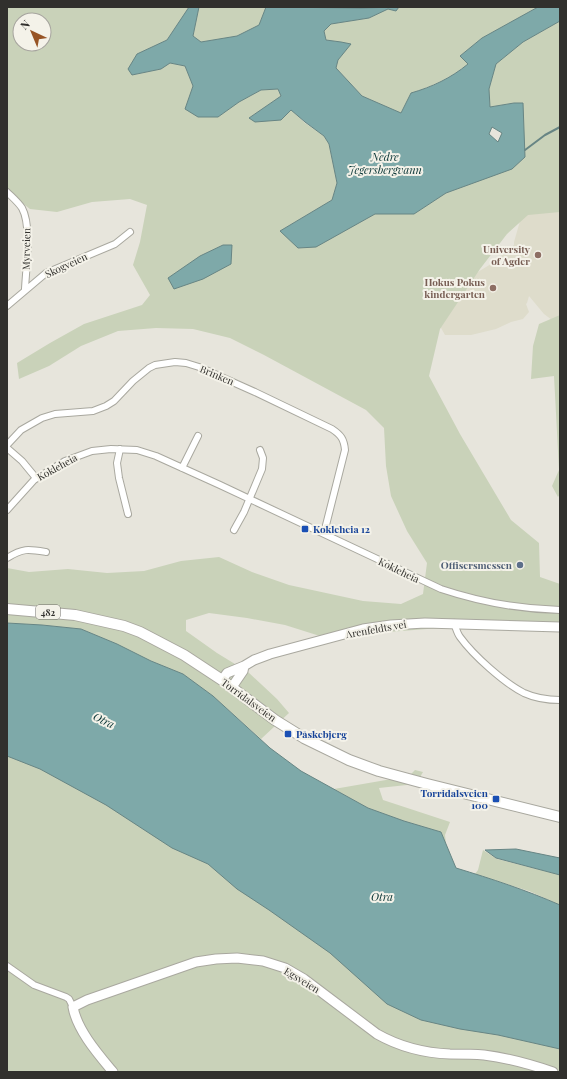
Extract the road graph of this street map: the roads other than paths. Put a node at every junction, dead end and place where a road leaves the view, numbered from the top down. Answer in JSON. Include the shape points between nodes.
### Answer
{"nodes":[{"id":1,"x":7,"y":192,"type":"edge"},
{"id":2,"x":130,"y":232,"type":"dead end"},
{"id":3,"x":25,"y":289,"type":"junction"},
{"id":4,"x":7,"y":306,"type":"edge"},
{"id":5,"x":198,"y":436,"type":"dead end"},
{"id":6,"x":7,"y":446,"type":"edge"},
{"id":7,"x":120,"y":449,"type":"junction"},
{"id":8,"x":260,"y":450,"type":"dead end"},
{"id":9,"x":182,"y":468,"type":"junction"},
{"id":10,"x":36,"y":478,"type":"junction"},
{"id":11,"x":249,"y":498,"type":"junction"},
{"id":12,"x":7,"y":510,"type":"edge"},
{"id":13,"x":128,"y":514,"type":"dead end"},
{"id":14,"x":234,"y":530,"type":"dead end"},
{"id":15,"x":324,"y":533,"type":"junction"},
{"id":16,"x":46,"y":552,"type":"dead end"},
{"id":17,"x":7,"y":558,"type":"edge"},
{"id":18,"x":7,"y":608,"type":"edge"},
{"id":19,"x":560,"y":610,"type":"edge"},
{"id":20,"x":454,"y":623,"type":"junction"},
{"id":21,"x":560,"y":627,"type":"edge"},
{"id":22,"x":244,"y":666,"type":"junction"},
{"id":23,"x":222,"y":680,"type":"junction"},
{"id":24,"x":232,"y":687,"type":"junction"},
{"id":25,"x":560,"y":700,"type":"edge"},
{"id":26,"x":560,"y":817,"type":"edge"},
{"id":27,"x":7,"y":966,"type":"edge"},
{"id":28,"x":73,"y":1007,"type":"junction"},
{"id":29,"x":113,"y":1072,"type":"edge"},
{"id":30,"x":553,"y":1072,"type":"edge"}],
"edges":[{"from":1,"to":3,"type":"street","name":"Myrveien","via":[[22,207],[25,217],[28,245]]},
{"from":2,"to":3,"type":"street","name":"Skogveien","via":[[115,244],[46,273]]},
{"from":3,"to":4,"type":"street","name":"Skogveien"},
{"from":5,"to":9,"type":"street"},
{"from":6,"to":10,"type":"street","name":"Brinken"},
{"from":6,"to":15,"type":"street","name":"Brinken","via":[[21,430],[42,418],[106,406],[138,376],[155,365],[175,362],[192,364],[255,392],[342,436],[345,450]]},
{"from":7,"to":9,"type":"street","name":"Kokleheia","via":[[144,452]]},
{"from":7,"to":10,"type":"street","name":"Kokleheia","via":[[83,453]]},
{"from":7,"to":13,"type":"street","via":[[117,464]]},
{"from":8,"to":11,"type":"street","via":[[263,458],[262,469]]},
{"from":9,"to":11,"type":"street","name":"Kokleheia"},
{"from":10,"to":12,"type":"street","name":"Kokleheia"},
{"from":11,"to":14,"type":"street"},
{"from":11,"to":15,"type":"street","name":"Kokleheia"},
{"from":15,"to":19,"type":"street","name":"Kokleheia","via":[[441,589],[501,605]]},
{"from":16,"to":17,"type":"street","via":[[24,549]]},
{"from":18,"to":23,"type":"main road","name":"Torridalsveien","number":"482","via":[[75,615],[124,626],[167,645]]},
{"from":20,"to":21,"type":"street","name":"Arenfeldts vei"},
{"from":20,"to":22,"type":"street","name":"Arenfeldts vei","via":[[400,624],[363,629],[270,654]]},
{"from":20,"to":25,"type":"street","via":[[460,638],[469,648],[512,686],[535,697]]},
{"from":22,"to":23,"type":"street","name":"Arenfeldts vei","via":[[227,673]]},
{"from":22,"to":24,"type":"street"},
{"from":23,"to":24,"type":"main road","name":"Torridalsveien","number":"482"},
{"from":24,"to":26,"type":"main road","name":"Torridalsveien","number":"482","via":[[304,738],[349,760],[427,784]]},
{"from":27,"to":28,"type":"street","via":[[34,985],[66,997]]},
{"from":28,"to":29,"type":"street","via":[[81,1030]]},
{"from":28,"to":30,"type":"street","name":"Egsveien","via":[[196,962],[237,958],[257,960],[285,968],[304,979],[377,1034],[406,1047],[427,1052],[517,1060]]}]}
